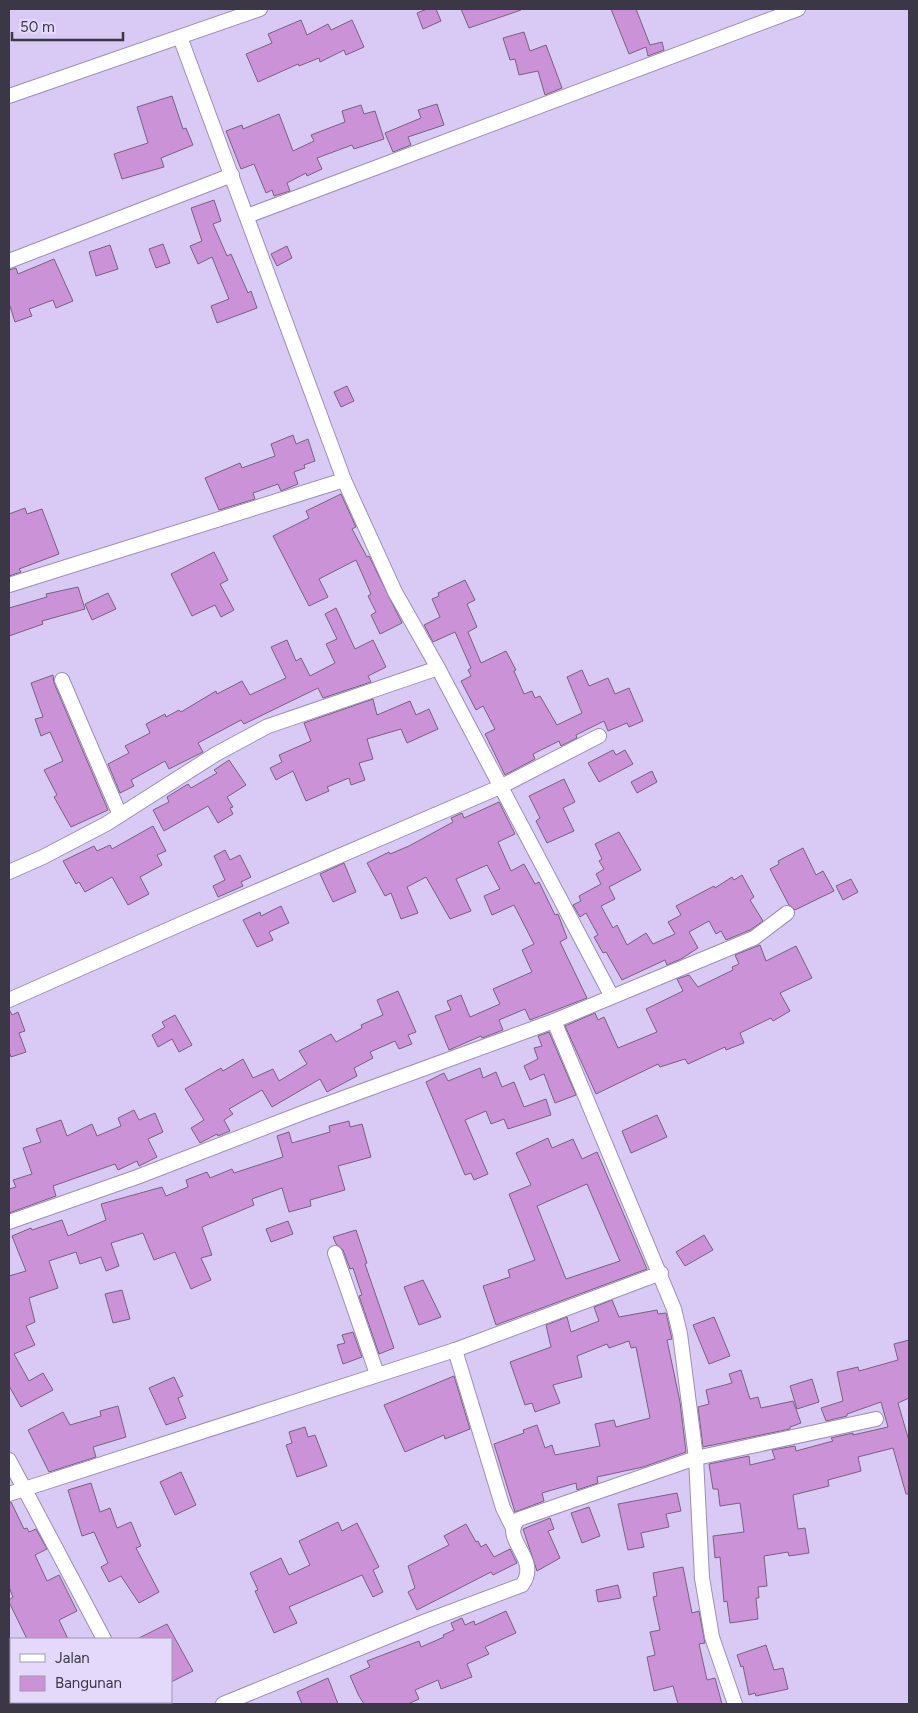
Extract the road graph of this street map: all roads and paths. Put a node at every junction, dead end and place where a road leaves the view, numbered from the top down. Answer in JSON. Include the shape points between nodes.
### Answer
{"nodes":[{"id":1,"x":260,"y":9,"type":"edge"},
{"id":2,"x":798,"y":9,"type":"edge"},
{"id":3,"x":180,"y":37,"type":"junction"},
{"id":4,"x":9,"y":96,"type":"edge"},
{"id":5,"x":232,"y":175,"type":"junction"},
{"id":6,"x":247,"y":216,"type":"junction"},
{"id":7,"x":9,"y":261,"type":"edge"},
{"id":8,"x":344,"y":480,"type":"junction"},
{"id":9,"x":9,"y":585,"type":"edge"},
{"id":10,"x":438,"y":668,"type":"junction"},
{"id":11,"x":62,"y":680,"type":"dead end"},
{"id":12,"x":600,"y":736,"type":"dead end"},
{"id":13,"x":500,"y":787,"type":"junction"},
{"id":14,"x":120,"y":815,"type":"junction"},
{"id":15,"x":9,"y":872,"type":"edge"},
{"id":16,"x":787,"y":913,"type":"dead end"},
{"id":17,"x":612,"y":995,"type":"junction"},
{"id":18,"x":9,"y":1000,"type":"edge"},
{"id":19,"x":554,"y":1021,"type":"junction"},
{"id":20,"x":9,"y":1222,"type":"edge"},
{"id":21,"x":335,"y":1253,"type":"dead end"},
{"id":22,"x":661,"y":1274,"type":"junction"},
{"id":23,"x":455,"y":1350,"type":"junction"},
{"id":24,"x":377,"y":1374,"type":"junction"},
{"id":25,"x":876,"y":1419,"type":"dead end"},
{"id":26,"x":696,"y":1458,"type":"junction"},
{"id":27,"x":9,"y":1460,"type":"edge"},
{"id":28,"x":24,"y":1490,"type":"junction"},
{"id":29,"x":9,"y":1494,"type":"edge"},
{"id":30,"x":513,"y":1528,"type":"junction"},
{"id":31,"x":103,"y":1638,"type":"edge"},
{"id":32,"x":223,"y":1704,"type":"edge"},
{"id":33,"x":735,"y":1704,"type":"edge"}],
"edges":[{"from":1,"to":3,"type":"street"},
{"from":2,"to":6,"type":"street"},
{"from":3,"to":4,"type":"street"},
{"from":3,"to":5,"type":"street"},
{"from":5,"to":6,"type":"street"},
{"from":5,"to":7,"type":"street"},
{"from":6,"to":8,"type":"street"},
{"from":8,"to":9,"type":"street"},
{"from":8,"to":10,"type":"street","via":[[395,592]]},
{"from":10,"to":13,"type":"street"},
{"from":10,"to":14,"type":"street","via":[[268,726],[216,754]]},
{"from":11,"to":14,"type":"street"},
{"from":12,"to":13,"type":"street"},
{"from":13,"to":17,"type":"street"},
{"from":13,"to":18,"type":"street"},
{"from":14,"to":15,"type":"street"},
{"from":16,"to":17,"type":"street","via":[[754,938]]},
{"from":17,"to":19,"type":"street"},
{"from":19,"to":20,"type":"street"},
{"from":19,"to":22,"type":"street"},
{"from":21,"to":24,"type":"street"},
{"from":22,"to":23,"type":"street"},
{"from":22,"to":26,"type":"street","via":[[680,1334]]},
{"from":23,"to":24,"type":"street"},
{"from":23,"to":30,"type":"street","via":[[503,1508]]},
{"from":24,"to":28,"type":"street"},
{"from":25,"to":26,"type":"street"},
{"from":26,"to":30,"type":"street","via":[[519,1519]]},
{"from":26,"to":33,"type":"street","via":[[702,1578],[712,1636]]},
{"from":27,"to":28,"type":"street"},
{"from":28,"to":29,"type":"street"},
{"from":28,"to":31,"type":"street"},
{"from":30,"to":32,"type":"street","via":[[512,1534],[529,1569],[528,1578],[522,1585]]}]}
